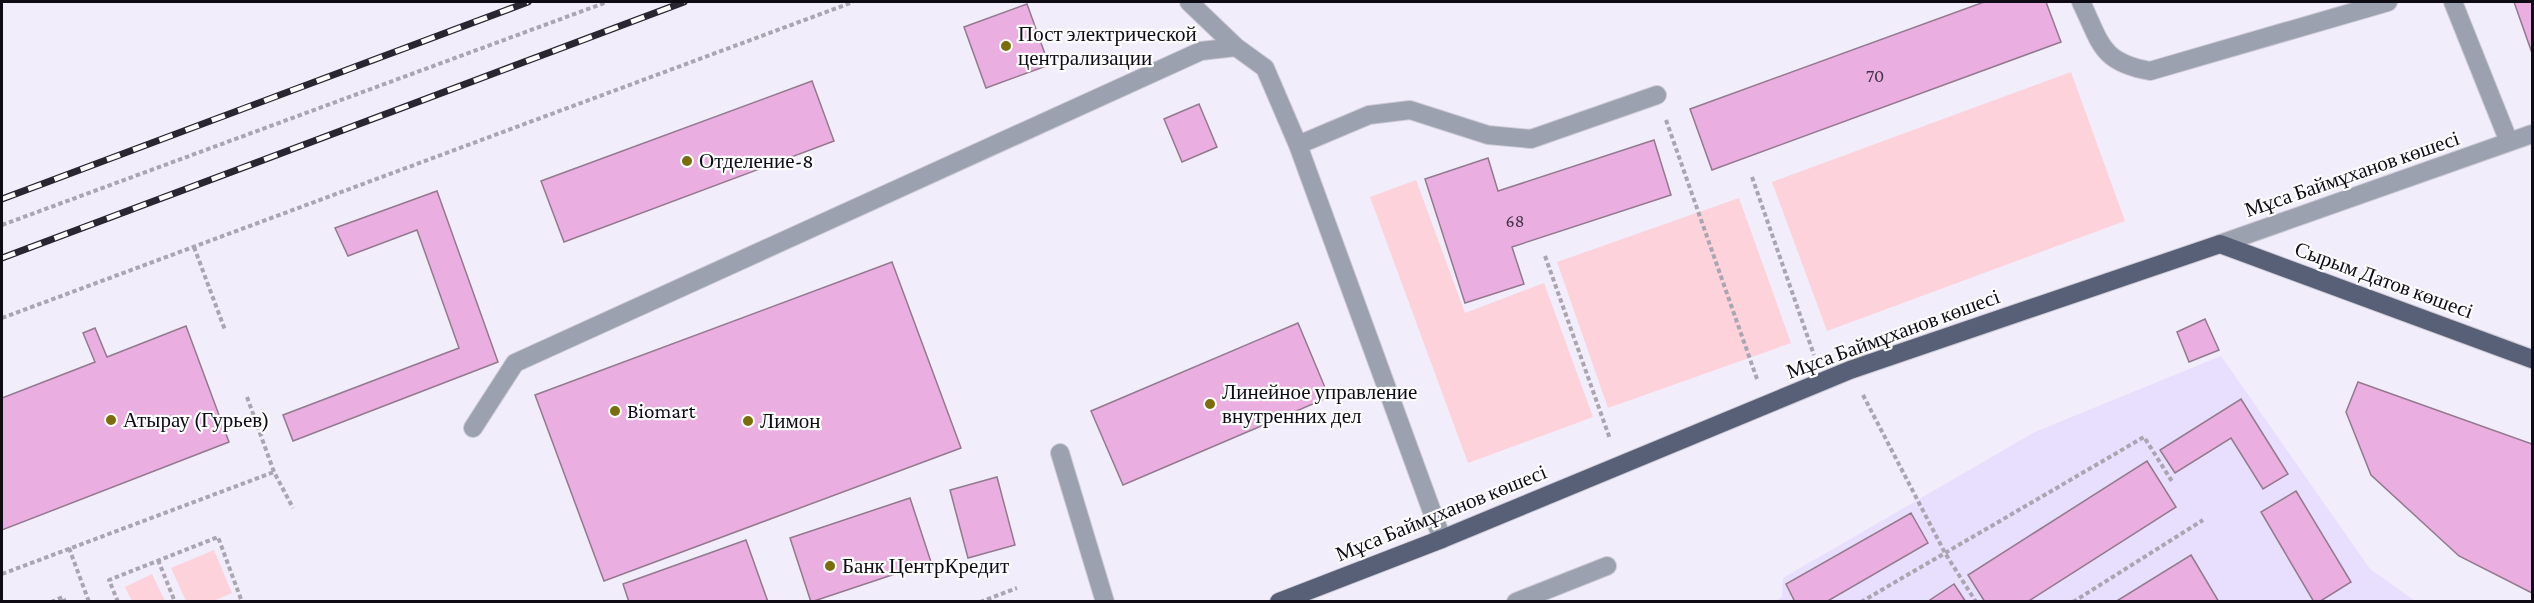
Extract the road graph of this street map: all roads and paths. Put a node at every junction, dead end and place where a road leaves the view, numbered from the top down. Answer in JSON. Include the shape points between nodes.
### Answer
{"nodes":[{"id":1,"x":607,"y":2,"type":"edge"},
{"id":2,"x":853,"y":2,"type":"edge"},
{"id":3,"x":1188,"y":2,"type":"edge"},
{"id":4,"x":2081,"y":2,"type":"edge"},
{"id":5,"x":2388,"y":2,"type":"edge"},
{"id":6,"x":2453,"y":2,"type":"edge"},
{"id":7,"x":1236,"y":47,"type":"junction"},
{"id":8,"x":1657,"y":95,"type":"joint"},
{"id":9,"x":2532,"y":134,"type":"edge"},
{"id":10,"x":2509,"y":142,"type":"junction"},
{"id":11,"x":1298,"y":145,"type":"junction"},
{"id":12,"x":1752,"y":177,"type":"dead end"},
{"id":13,"x":2,"y":225,"type":"edge"},
{"id":14,"x":2220,"y":244,"type":"junction"},
{"id":15,"x":194,"y":247,"type":"junction"},
{"id":16,"x":1545,"y":256,"type":"dead end"},
{"id":17,"x":2,"y":318,"type":"edge"},
{"id":18,"x":225,"y":330,"type":"dead end"},
{"id":19,"x":2532,"y":359,"type":"edge"},
{"id":20,"x":1850,"y":370,"type":"junction"},
{"id":21,"x":1823,"y":382,"type":"junction"},
{"id":22,"x":247,"y":397,"type":"dead end"},
{"id":23,"x":1766,"y":405,"type":"junction"},
{"id":24,"x":473,"y":428,"type":"dead end"},
{"id":25,"x":1060,"y":453,"type":"dead end"},
{"id":26,"x":1619,"y":465,"type":"junction"},
{"id":27,"x":274,"y":472,"type":"junction"},
{"id":28,"x":2173,"y":483,"type":"dead end"},
{"id":29,"x":293,"y":507,"type":"dead end"},
{"id":30,"x":2203,"y":520,"type":"dead end"},
{"id":31,"x":1442,"y":539,"type":"junction"},
{"id":32,"x":69,"y":548,"type":"junction"},
{"id":33,"x":1946,"y":553,"type":"junction"},
{"id":34,"x":158,"y":560,"type":"junction"},
{"id":35,"x":1607,"y":566,"type":"dead end"},
{"id":36,"x":2,"y":574,"type":"edge"},
{"id":37,"x":1017,"y":588,"type":"dead end"},
{"id":38,"x":51,"y":602,"type":"edge"},
{"id":39,"x":65,"y":602,"type":"edge"},
{"id":40,"x":90,"y":602,"type":"edge"},
{"id":41,"x":118,"y":602,"type":"edge"},
{"id":42,"x":176,"y":602,"type":"edge"},
{"id":43,"x":242,"y":602,"type":"edge"},
{"id":44,"x":980,"y":602,"type":"edge"},
{"id":45,"x":1105,"y":602,"type":"edge"},
{"id":46,"x":1279,"y":602,"type":"edge"},
{"id":47,"x":1516,"y":602,"type":"edge"},
{"id":48,"x":1861,"y":602,"type":"edge"},
{"id":49,"x":1976,"y":602,"type":"edge"},
{"id":50,"x":2073,"y":602,"type":"edge"}],
"edges":[{"from":1,"to":13,"type":"path"},
{"from":2,"to":15,"type":"path"},
{"from":3,"to":7,"type":"street"},
{"from":4,"to":5,"type":"street","via":[[2107,53],[2126,67],[2150,71]]},
{"from":6,"to":10,"type":"street"},
{"from":7,"to":11,"type":"street","via":[[1265,68]]},
{"from":7,"to":24,"type":"street","via":[[1201,51],[515,363]]},
{"from":8,"to":11,"type":"street","via":[[1531,139],[1488,135],[1410,110],[1369,115]]},
{"from":8,"to":23,"type":"path"},
{"from":9,"to":10,"type":"street","name":"Мұса Баймұханов көшесі"},
{"from":10,"to":14,"type":"street","name":"Мұса Баймұханов көшесі"},
{"from":11,"to":31,"type":"street"},
{"from":12,"to":21,"type":"path"},
{"from":14,"to":19,"type":"main road","name":"Сырым Датов көшесі"},
{"from":14,"to":20,"type":"main road","name":"Мұса Баймұханов көшесі"},
{"from":15,"to":17,"type":"path"},
{"from":15,"to":18,"type":"path"},
{"from":16,"to":26,"type":"path"},
{"from":20,"to":21,"type":"main road","name":"Мұса Баймұханов көшесі"},
{"from":20,"to":33,"type":"path"},
{"from":21,"to":23,"type":"main road","name":"Мұса Баймұханов көшесі"},
{"from":22,"to":27,"type":"path"},
{"from":23,"to":26,"type":"main road","name":"Мұса Баймұханов көшесі"},
{"from":25,"to":45,"type":"street"},
{"from":26,"to":31,"type":"main road","name":"Мұса Баймұханов көшесі"},
{"from":27,"to":29,"type":"path"},
{"from":27,"to":32,"type":"path"},
{"from":28,"to":33,"type":"path","via":[[2144,437]]},
{"from":30,"to":50,"type":"path"},
{"from":31,"to":46,"type":"main road","name":"Мұса Баймұханов көшесі"},
{"from":32,"to":36,"type":"path"},
{"from":32,"to":40,"type":"path"},
{"from":33,"to":48,"type":"path"},
{"from":33,"to":49,"type":"path"},
{"from":34,"to":41,"type":"path","via":[[109,580]]},
{"from":34,"to":42,"type":"path"},
{"from":34,"to":43,"type":"path","via":[[218,537]]},
{"from":35,"to":47,"type":"street"},
{"from":37,"to":44,"type":"path"},
{"from":38,"to":39,"type":"path","via":[[63,597]]}]}
